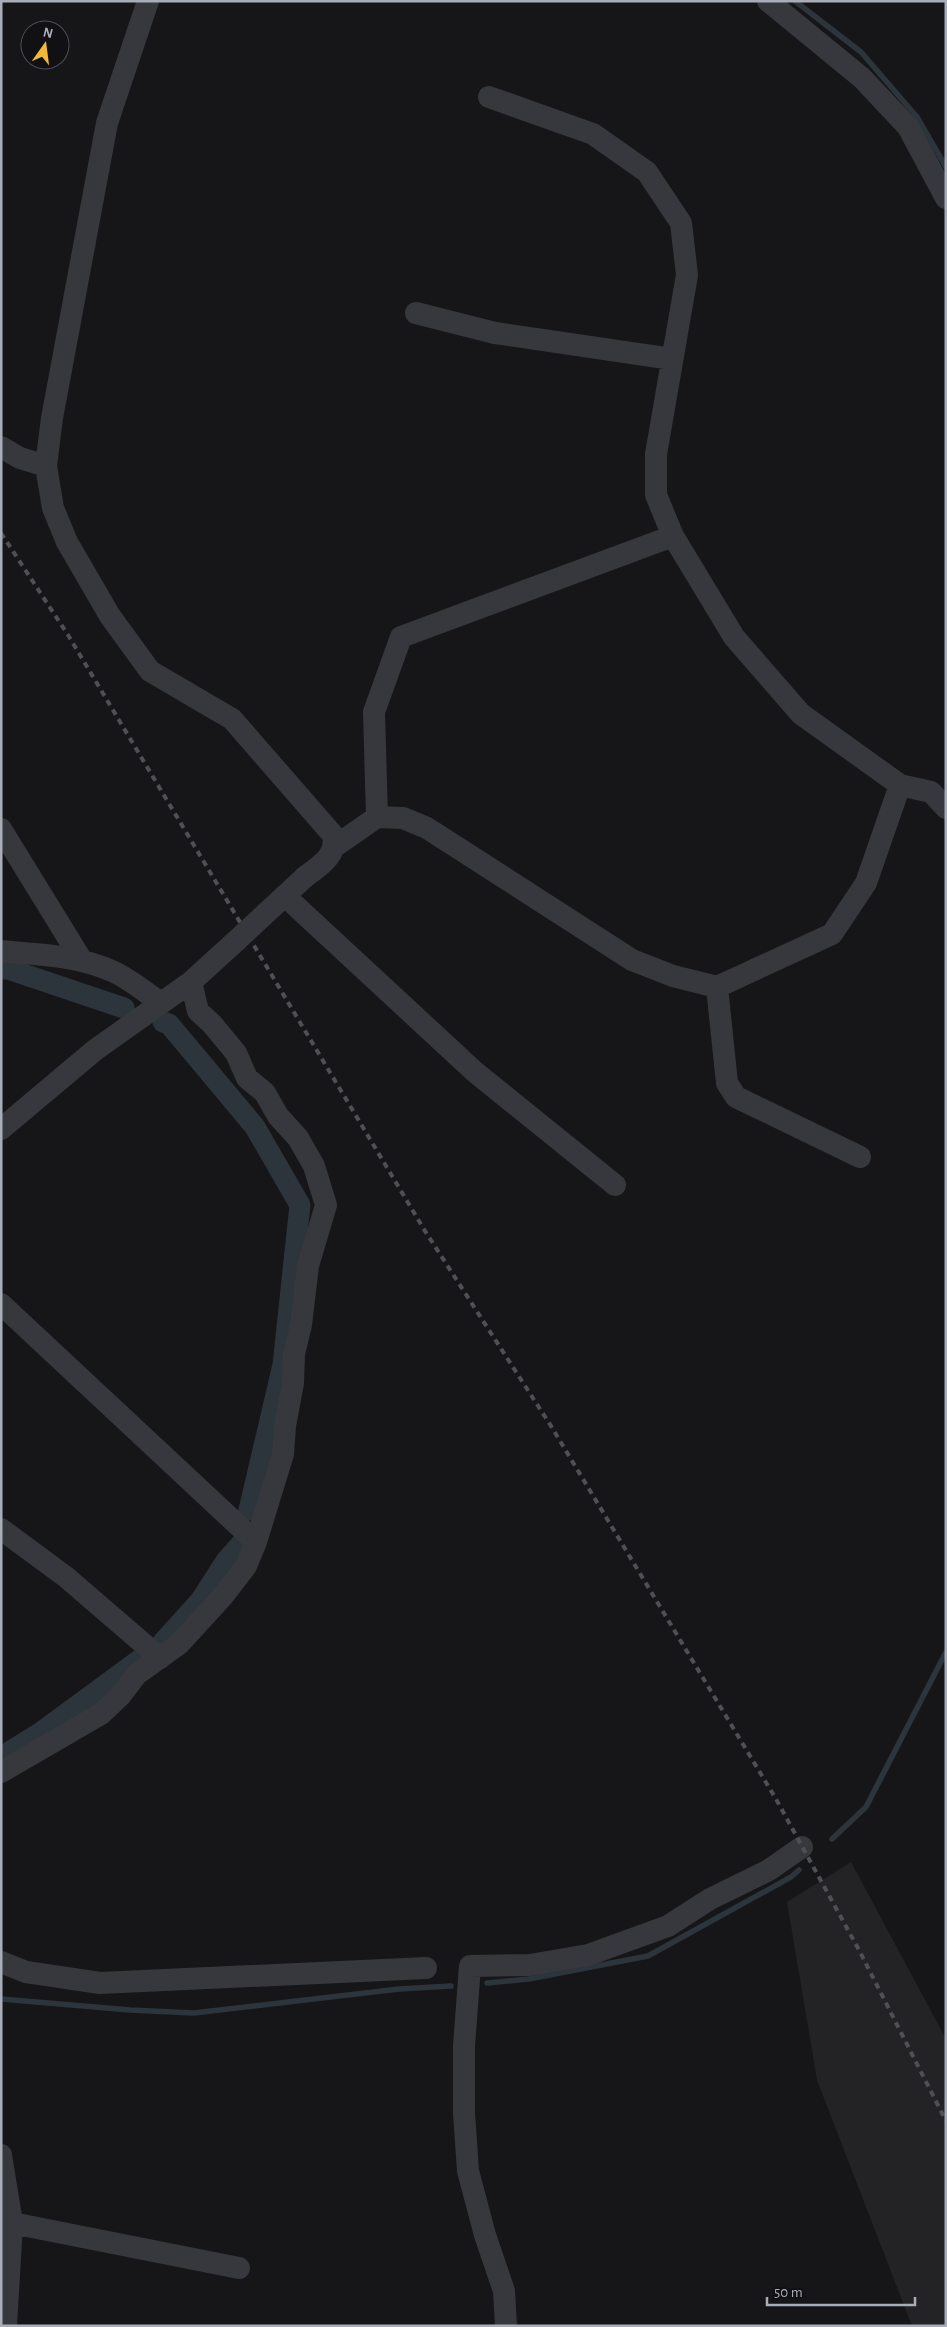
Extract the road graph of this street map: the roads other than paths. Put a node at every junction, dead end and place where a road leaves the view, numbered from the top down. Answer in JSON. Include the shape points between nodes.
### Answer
{"nodes":[{"id":1,"x":148,"y":1,"type":"edge"},
{"id":2,"x":768,"y":1,"type":"edge"},
{"id":3,"x":489,"y":97,"type":"dead end"},
{"id":4,"x":946,"y":198,"type":"edge"},
{"id":5,"x":416,"y":313,"type":"dead end"},
{"id":6,"x":672,"y":359,"type":"junction"},
{"id":7,"x":1,"y":447,"type":"edge"},
{"id":8,"x":46,"y":466,"type":"junction"},
{"id":9,"x":673,"y":536,"type":"junction"},
{"id":10,"x":900,"y":785,"type":"junction"},
{"id":11,"x":946,"y":808,"type":"edge"},
{"id":12,"x":377,"y":817,"type":"junction"},
{"id":13,"x":1,"y":829,"type":"edge"},
{"id":14,"x":334,"y":847,"type":"junction"},
{"id":15,"x":285,"y":896,"type":"junction"},
{"id":16,"x":1,"y":951,"type":"edge"},
{"id":17,"x":81,"y":959,"type":"junction"},
{"id":18,"x":191,"y":982,"type":"junction"},
{"id":19,"x":717,"y":987,"type":"junction"},
{"id":20,"x":161,"y":1003,"type":"junction"},
{"id":21,"x":1,"y":1129,"type":"edge"},
{"id":22,"x":860,"y":1157,"type":"dead end"},
{"id":23,"x":615,"y":1185,"type":"dead end"},
{"id":24,"x":1,"y":1304,"type":"edge"},
{"id":25,"x":1,"y":1529,"type":"edge"},
{"id":26,"x":256,"y":1542,"type":"junction"},
{"id":27,"x":160,"y":1658,"type":"junction"},
{"id":28,"x":1,"y":1772,"type":"edge"},
{"id":29,"x":802,"y":1847,"type":"dead end"},
{"id":30,"x":1,"y":1962,"type":"edge"},
{"id":31,"x":426,"y":1968,"type":"dead end"},
{"id":32,"x":1,"y":2155,"type":"edge"},
{"id":33,"x":12,"y":2223,"type":"junction"},
{"id":34,"x":239,"y":2268,"type":"dead end"},
{"id":35,"x":6,"y":2326,"type":"edge"},
{"id":36,"x":506,"y":2326,"type":"edge"}],
"edges":[{"from":1,"to":8,"type":"street","via":[[107,123]]},
{"from":2,"to":4,"type":"street","via":[[862,78],[908,127]]},
{"from":3,"to":6,"type":"street","via":[[594,134],[647,172],[681,223],[688,275]]},
{"from":5,"to":6,"type":"street","via":[[495,333]]},
{"from":6,"to":9,"type":"street","via":[[656,462],[656,494]]},
{"from":7,"to":8,"type":"street","via":[[20,458]]},
{"from":8,"to":14,"type":"street","via":[[53,508],[67,542],[110,616],[150,671],[232,719],[332,835]]},
{"from":9,"to":10,"type":"street","via":[[734,637],[801,714]]},
{"from":9,"to":12,"type":"street","via":[[401,637],[374,712]]},
{"from":10,"to":11,"type":"street","via":[[931,792]]},
{"from":10,"to":19,"type":"street","via":[[866,883],[832,934]]},
{"from":12,"to":14,"type":"street"},
{"from":12,"to":19,"type":"street","via":[[403,818],[427,828],[632,960],[673,976]]},
{"from":13,"to":17,"type":"street"},
{"from":14,"to":15,"type":"street","bridge":true,"via":[[332,854]]},
{"from":15,"to":18,"type":"street","bridge":true},
{"from":15,"to":23,"type":"street","via":[[474,1072]]},
{"from":16,"to":17,"type":"street"},
{"from":17,"to":20,"type":"street","via":[[114,972]]},
{"from":18,"to":20,"type":"street"},
{"from":18,"to":26,"type":"street","via":[[198,1011],[236,1054],[247,1078],[265,1093],[278,1116],[298,1138],[314,1166],[326,1205],[308,1266],[283,1454]]},
{"from":19,"to":22,"type":"street","via":[[727,1083],[736,1098]]},
{"from":20,"to":21,"type":"street","via":[[95,1050]]},
{"from":24,"to":26,"type":"street"},
{"from":25,"to":27,"type":"street","via":[[66,1577]]},
{"from":26,"to":27,"type":"street","via":[[246,1566],[222,1596],[179,1644]]},
{"from":27,"to":28,"type":"street","via":[[137,1674],[101,1714]]},
{"from":29,"to":36,"type":"street","via":[[769,1870],[710,1899],[668,1926],[588,1955],[530,1965],[470,1966],[464,2055],[468,2171],[504,2291]]},
{"from":30,"to":31,"type":"street","via":[[26,1972],[100,1983]]},
{"from":32,"to":33,"type":"street"},
{"from":33,"to":34,"type":"street"},
{"from":33,"to":35,"type":"street"}]}
